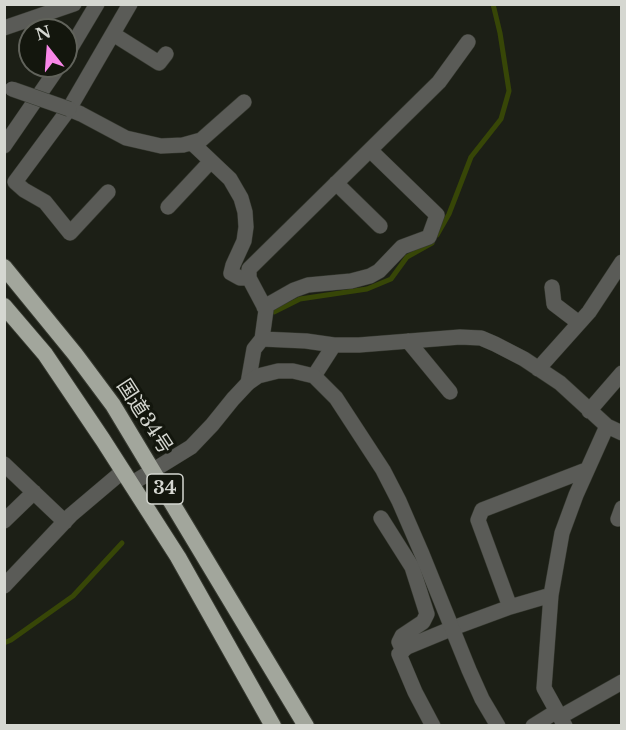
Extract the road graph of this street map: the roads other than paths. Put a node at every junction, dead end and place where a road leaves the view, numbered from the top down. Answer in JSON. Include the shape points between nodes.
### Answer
{"nodes":[{"id":1,"x":75,"y":4,"type":"edge"},
{"id":2,"x":130,"y":4,"type":"edge"},
{"id":3,"x":95,"y":8,"type":"edge"},
{"id":4,"x":4,"y":28,"type":"edge"},
{"id":5,"x":113,"y":34,"type":"junction"},
{"id":6,"x":78,"y":36,"type":"edge"},
{"id":7,"x":468,"y":42,"type":"dead end"},
{"id":8,"x":166,"y":54,"type":"dead end"},
{"id":9,"x":51,"y":78,"type":"edge"},
{"id":10,"x":8,"y":87,"type":"edge"},
{"id":11,"x":244,"y":102,"type":"dead end"},
{"id":12,"x":69,"y":109,"type":"junction"},
{"id":13,"x":192,"y":142,"type":"junction"},
{"id":14,"x":4,"y":146,"type":"edge"},
{"id":15,"x":370,"y":150,"type":"junction"},
{"id":16,"x":211,"y":161,"type":"junction"},
{"id":17,"x":336,"y":183,"type":"junction"},
{"id":18,"x":108,"y":192,"type":"dead end"},
{"id":19,"x":168,"y":207,"type":"dead end"},
{"id":20,"x":380,"y":226,"type":"dead end"},
{"id":21,"x":621,"y":261,"type":"edge"},
{"id":22,"x":4,"y":267,"type":"edge"},
{"id":23,"x":249,"y":278,"type":"junction"},
{"id":24,"x":552,"y":287,"type":"dead end"},
{"id":25,"x":4,"y":306,"type":"edge"},
{"id":26,"x":264,"y":307,"type":"junction"},
{"id":27,"x":579,"y":322,"type":"junction"},
{"id":28,"x":262,"y":339,"type":"junction"},
{"id":29,"x":408,"y":341,"type":"junction"},
{"id":30,"x":334,"y":345,"type":"junction"},
{"id":31,"x":538,"y":369,"type":"junction"},
{"id":32,"x":621,"y":373,"type":"edge"},
{"id":33,"x":314,"y":376,"type":"junction"},
{"id":34,"x":248,"y":383,"type":"junction"},
{"id":35,"x":450,"y":392,"type":"dead end"},
{"id":36,"x":589,"y":411,"type":"junction"},
{"id":37,"x":607,"y":426,"type":"junction"},
{"id":38,"x":621,"y":433,"type":"edge"},
{"id":39,"x":4,"y":464,"type":"edge"},
{"id":40,"x":586,"y":470,"type":"junction"},
{"id":41,"x":154,"y":471,"type":"junction"},
{"id":42,"x":127,"y":478,"type":"junction"},
{"id":43,"x":34,"y":492,"type":"junction"},
{"id":44,"x":381,"y":518,"type":"dead end"},
{"id":45,"x":4,"y":521,"type":"edge"},
{"id":46,"x":65,"y":522,"type":"junction"},
{"id":47,"x":4,"y":586,"type":"edge"},
{"id":48,"x":550,"y":595,"type":"junction"},
{"id":49,"x":510,"y":607,"type":"junction"},
{"id":50,"x":453,"y":627,"type":"junction"},
{"id":51,"x":403,"y":651,"type":"junction"},
{"id":52,"x":621,"y":682,"type":"edge"},
{"id":53,"x":561,"y":718,"type":"edge"},
{"id":54,"x":273,"y":726,"type":"edge"},
{"id":55,"x":306,"y":726,"type":"edge"},
{"id":56,"x":433,"y":726,"type":"edge"},
{"id":57,"x":498,"y":726,"type":"edge"},
{"id":58,"x":533,"y":726,"type":"edge"}],
"edges":[{"from":1,"to":3,"type":"street"},
{"from":1,"to":4,"type":"street"},
{"from":2,"to":5,"type":"street"},
{"from":3,"to":6,"type":"street"},
{"from":5,"to":8,"type":"street","via":[[159,63]]},
{"from":5,"to":12,"type":"street"},
{"from":7,"to":15,"type":"street","via":[[439,82]]},
{"from":9,"to":14,"type":"street"},
{"from":10,"to":12,"type":"street","bridge":true},
{"from":11,"to":13,"type":"street","via":[[201,140]]},
{"from":12,"to":13,"type":"street","via":[[126,138],[161,146]]},
{"from":12,"to":18,"type":"street","via":[[15,182],[45,202],[70,233]]},
{"from":13,"to":16,"type":"street"},
{"from":15,"to":17,"type":"street"},
{"from":15,"to":26,"type":"street","via":[[437,215],[429,237],[402,247],[370,276],[308,285]]},
{"from":16,"to":19,"type":"street"},
{"from":16,"to":23,"type":"street","via":[[230,179],[241,198],[246,227],[231,273]]},
{"from":17,"to":20,"type":"street"},
{"from":17,"to":23,"type":"street","via":[[249,269]]},
{"from":21,"to":27,"type":"street"},
{"from":22,"to":41,"type":"highway","name":"国道34号","number":"34","via":[[113,405]]},
{"from":23,"to":26,"type":"street"},
{"from":24,"to":27,"type":"street","via":[[554,304]]},
{"from":25,"to":42,"type":"highway","number":"34","via":[[45,354]]},
{"from":26,"to":28,"type":"street"},
{"from":27,"to":31,"type":"street"},
{"from":28,"to":30,"type":"street"},
{"from":28,"to":34,"type":"street","via":[[254,349]]},
{"from":29,"to":30,"type":"street"},
{"from":29,"to":31,"type":"street","via":[[481,338]]},
{"from":29,"to":35,"type":"street"},
{"from":30,"to":33,"type":"street"},
{"from":31,"to":36,"type":"street","via":[[560,383]]},
{"from":32,"to":36,"type":"street"},
{"from":33,"to":34,"type":"street","via":[[278,371]]},
{"from":33,"to":50,"type":"street","via":[[336,398],[383,470]]},
{"from":34,"to":41,"type":"street","via":[[191,447]]},
{"from":36,"to":37,"type":"street"},
{"from":37,"to":38,"type":"street"},
{"from":37,"to":40,"type":"street"},
{"from":39,"to":43,"type":"street"},
{"from":40,"to":48,"type":"street","via":[[562,533]]},
{"from":40,"to":49,"type":"street","via":[[482,510],[478,520]]},
{"from":41,"to":42,"type":"street"},
{"from":41,"to":55,"type":"highway","name":"国道34号","number":"34"},
{"from":42,"to":46,"type":"street"},
{"from":42,"to":54,"type":"highway","number":"34","via":[[178,557]]},
{"from":43,"to":45,"type":"street"},
{"from":43,"to":46,"type":"street"},
{"from":44,"to":51,"type":"street","via":[[412,567],[426,614],[423,622],[402,636],[399,642]]},
{"from":46,"to":47,"type":"street"},
{"from":48,"to":49,"type":"street"},
{"from":48,"to":53,"type":"street","via":[[544,688]]},
{"from":49,"to":50,"type":"street"},
{"from":50,"to":51,"type":"street"},
{"from":50,"to":57,"type":"street","via":[[482,699]]},
{"from":51,"to":56,"type":"street","via":[[399,654]]},
{"from":52,"to":53,"type":"street"},
{"from":53,"to":58,"type":"street"}]}
